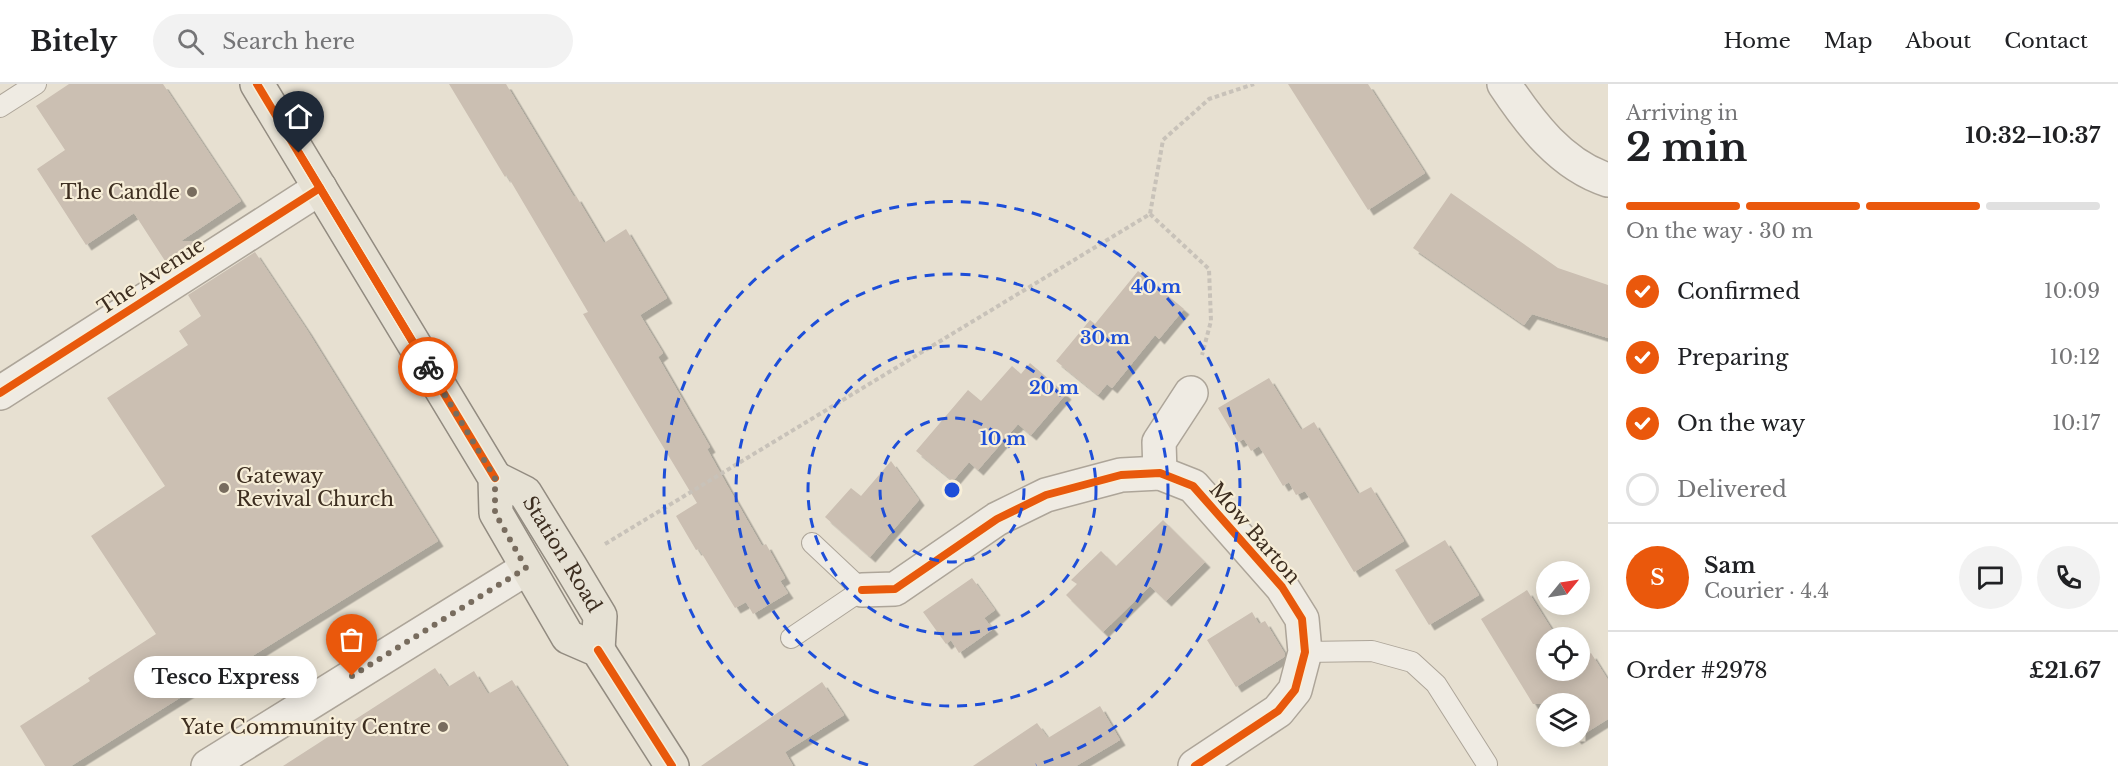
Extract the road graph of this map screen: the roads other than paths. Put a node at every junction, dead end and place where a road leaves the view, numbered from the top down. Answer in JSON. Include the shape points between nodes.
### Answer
{"nodes":[{"id":1,"x":36,"y":84,"type":"edge"},
{"id":2,"x":257,"y":84,"type":"edge"},
{"id":3,"x":1504,"y":84,"type":"edge"},
{"id":4,"x":0,"y":107,"type":"edge"},
{"id":5,"x":1608,"y":180,"type":"edge"},
{"id":6,"x":320,"y":188,"type":"junction"},
{"id":7,"x":0,"y":393,"type":"edge"},
{"id":8,"x":1191,"y":393,"type":"road end"},
{"id":9,"x":1160,"y":473,"type":"junction"},
{"id":10,"x":495,"y":478,"type":"junction"},
{"id":11,"x":812,"y":543,"type":"dead end"},
{"id":12,"x":526,"y":568,"type":"junction"},
{"id":13,"x":862,"y":590,"type":"junction"},
{"id":14,"x":791,"y":638,"type":"dead end"},
{"id":15,"x":598,"y":650,"type":"junction"},
{"id":16,"x":1305,"y":652,"type":"junction"},
{"id":17,"x":1486,"y":764,"type":"dead end"},
{"id":18,"x":208,"y":766,"type":"edge"},
{"id":19,"x":672,"y":766,"type":"edge"},
{"id":20,"x":1195,"y":766,"type":"edge"}],
"edges":[{"from":1,"to":4,"type":"lane"},
{"from":2,"to":6,"type":"main road"},
{"from":3,"to":5,"type":"street","via":[[1528,120],[1565,158]]},
{"from":6,"to":7,"type":"street","name":"The Avenue"},
{"from":6,"to":10,"type":"main road"},
{"from":8,"to":9,"type":"street","via":[[1159,442]]},
{"from":9,"to":13,"type":"street","name":"Mow Barton","via":[[1121,475],[1046,495],[997,519],[895,589]]},
{"from":9,"to":16,"type":"street","name":"Mow Barton","via":[[1192,486],[1282,586],[1302,619]]},
{"from":10,"to":12,"type":"main road","name":"Station Road","via":[[495,513]]},
{"from":10,"to":15,"type":"main road","name":"Station Road","via":[[525,493],[600,616]]},
{"from":11,"to":13,"type":"lane"},
{"from":12,"to":15,"type":"main road","name":"Station Road","via":[[568,637]]},
{"from":12,"to":18,"type":"street"},
{"from":13,"to":14,"type":"lane"},
{"from":15,"to":19,"type":"main road"},
{"from":16,"to":17,"type":"lane","via":[[1372,651],[1412,662],[1436,684]]},
{"from":16,"to":20,"type":"street","name":"Mow Barton","via":[[1295,690],[1278,711]]}]}
